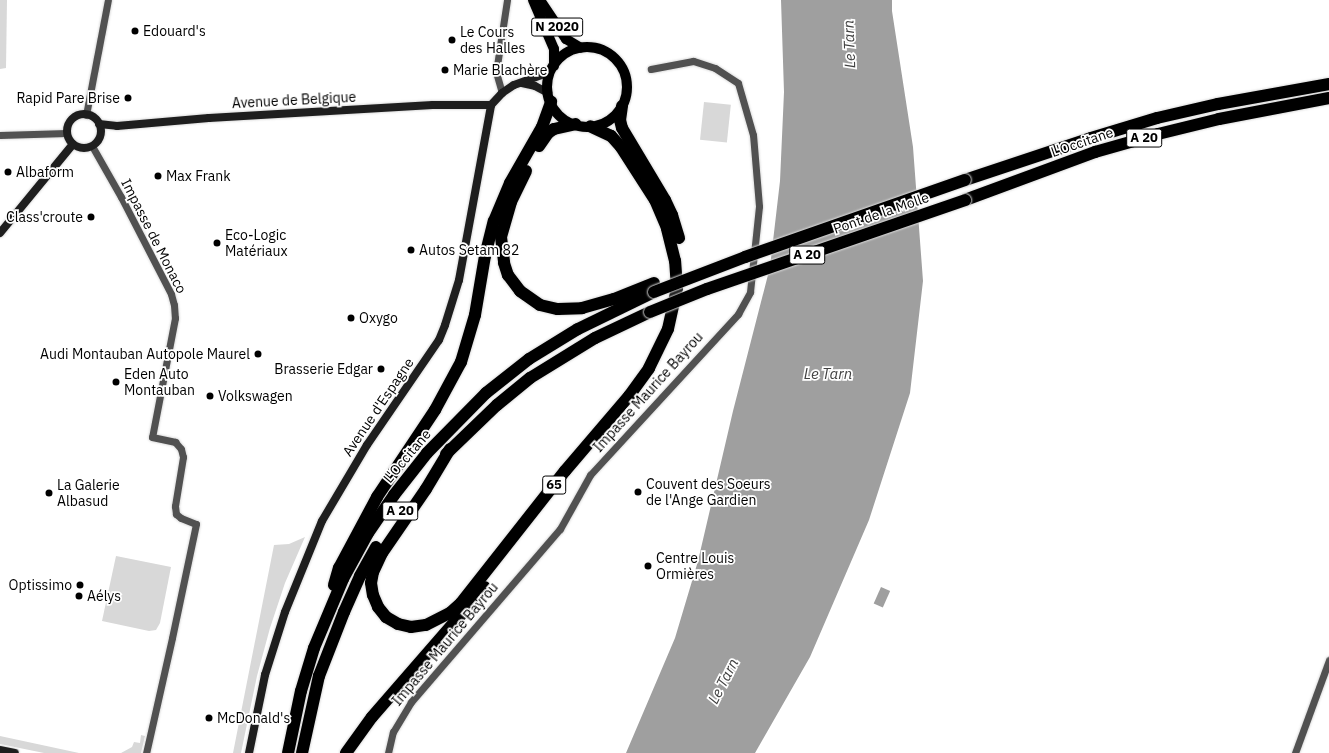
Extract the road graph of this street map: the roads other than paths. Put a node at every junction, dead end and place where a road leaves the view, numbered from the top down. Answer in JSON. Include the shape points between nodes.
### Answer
{"nodes":[{"id":1,"x":108,"y":0,"type":"edge"},
{"id":2,"x":507,"y":0,"type":"edge"},
{"id":3,"x":533,"y":0,"type":"edge"},
{"id":4,"x":540,"y":0,"type":"edge"},
{"id":5,"x":581,"y":48,"type":"junction"},
{"id":6,"x":553,"y":68,"type":"junction"},
{"id":7,"x":651,"y":69,"type":"dead end"},
{"id":8,"x":522,"y":83,"type":"junction"},
{"id":9,"x":1329,"y":84,"type":"edge"},
{"id":10,"x":502,"y":93,"type":"junction"},
{"id":11,"x":549,"y":98,"type":"junction"},
{"id":12,"x":1329,"y":98,"type":"edge"},
{"id":13,"x":491,"y":105,"type":"junction"},
{"id":14,"x":622,"y":106,"type":"junction"},
{"id":15,"x":86,"y":115,"type":"junction"},
{"id":16,"x":99,"y":124,"type":"junction"},
{"id":17,"x":575,"y":124,"type":"junction"},
{"id":18,"x":590,"y":126,"type":"junction"},
{"id":19,"x":67,"y":133,"type":"junction"},
{"id":20,"x":0,"y":135,"type":"edge"},
{"id":21,"x":73,"y":144,"type":"junction"},
{"id":22,"x":92,"y":146,"type":"junction"},
{"id":23,"x":965,"y":180,"type":"joint"},
{"id":24,"x":965,"y":200,"type":"joint"},
{"id":25,"x":0,"y":233,"type":"edge"},
{"id":26,"x":654,"y":287,"type":"junction"},
{"id":27,"x":650,"y":312,"type":"joint"},
{"id":28,"x":450,"y":449,"type":"junction"},
{"id":29,"x":322,"y":626,"type":"junction"},
{"id":30,"x":1329,"y":660,"type":"edge"},
{"id":31,"x":0,"y":750,"type":"edge"},
{"id":32,"x":15,"y":753,"type":"edge"},
{"id":33,"x":146,"y":753,"type":"edge"},
{"id":34,"x":249,"y":753,"type":"edge"},
{"id":35,"x":288,"y":753,"type":"edge"},
{"id":36,"x":302,"y":753,"type":"edge"},
{"id":37,"x":346,"y":753,"type":"edge"},
{"id":38,"x":388,"y":753,"type":"edge"},
{"id":39,"x":1295,"y":753,"type":"edge"}],
"edges":[{"from":1,"to":15,"type":"street"},
{"from":2,"to":10,"type":"street","via":[[496,72]]},
{"from":3,"to":6,"type":"main road","number":"N 2020","via":[[554,49]]},
{"from":4,"to":5,"type":"main road","number":"N 2020","via":[[566,39]]},
{"from":5,"to":6,"type":"main road","via":[[565,54]]},
{"from":5,"to":14,"type":"main road","via":[[603,50],[620,64],[627,81]]},
{"from":6,"to":8,"type":"street"},
{"from":6,"to":11,"type":"main road","via":[[549,77]]},
{"from":7,"to":38,"type":"street","name":"Impasse Maurice Bayrou","via":[[693,62],[715,68],[738,83],[753,134],[759,206],[750,292],[738,314],[590,475],[560,529],[411,702],[393,732]]},
{"from":8,"to":10,"type":"street"},
{"from":8,"to":11,"type":"street","via":[[534,86]]},
{"from":9,"to":23,"type":"highway","name":"L'Occitane","number":"A 20","via":[[1157,118]]},
{"from":10,"to":13,"type":"street"},
{"from":11,"to":17,"type":"main road","via":[[560,116]]},
{"from":11,"to":29,"type":"highway","via":[[542,127],[510,183],[494,221],[475,315],[460,362],[435,410],[377,497],[339,568]]},
{"from":12,"to":24,"type":"highway","name":"L'Occitane","number":"A 20","via":[[1219,119],[1158,134],[1096,152]]},
{"from":13,"to":16,"type":"street","name":"Avenue de Belgique","via":[[433,105],[117,126]]},
{"from":13,"to":34,"type":"street","name":"Avenue d'Espagne","via":[[459,280],[443,330],[439,340],[367,445],[322,521],[285,612],[265,675]]},
{"from":14,"to":18,"type":"main road","via":[[605,122]]},
{"from":14,"to":37,"type":"highway","number":"65","via":[[622,128],[665,200],[680,244],[684,287],[679,315],[668,347],[654,373],[630,406],[473,602],[372,717]]},
{"from":15,"to":16,"type":"street","via":[[94,118]]},
{"from":15,"to":19,"type":"street","via":[[72,119]]},
{"from":16,"to":22,"type":"street","via":[[99,139]]},
{"from":17,"to":18,"type":"main road"},
{"from":17,"to":26,"type":"highway","via":[[554,129],[542,140],[510,202],[501,237],[508,275],[520,291],[540,305],[558,309],[582,308]]},
{"from":18,"to":28,"type":"highway","number":"65","via":[[611,136],[621,146],[655,200],[667,228],[675,261],[677,288],[668,329],[649,368],[629,396],[565,471],[461,603],[450,613],[426,625],[410,627],[398,624],[386,617],[378,607],[373,595],[373,572],[382,552],[426,489]]},
{"from":19,"to":20,"type":"street"},
{"from":19,"to":21,"type":"street"},
{"from":21,"to":22,"type":"street","via":[[82,148]]},
{"from":21,"to":25,"type":"street"},
{"from":22,"to":33,"type":"street","name":"Impasse de Monaco","via":[[171,294],[175,318],[152,437],[175,442],[181,449],[183,457],[176,514],[196,524]]},
{"from":23,"to":26,"type":"highway","name":"Pont de la Molle","number":"A 20","bridge":true},
{"from":24,"to":27,"type":"highway","name":"Pont de la Molle","number":"A 20","bridge":true,"via":[[707,289]]},
{"from":26,"to":29,"type":"highway","name":"L'Occitane","number":"A 20","via":[[529,359],[465,413],[427,453],[368,533],[343,579]]},
{"from":27,"to":28,"type":"highway","name":"L'Occitane","number":"A 20","via":[[595,338],[530,378]]},
{"from":28,"to":36,"type":"highway","name":"L'Occitane","number":"A 20","via":[[400,510],[360,576],[319,676]]},
{"from":29,"to":35,"type":"highway","name":"L'Occitane","number":"A 20","via":[[301,691]]},
{"from":30,"to":39,"type":"street"},
{"from":31,"to":32,"type":"street"}]}
